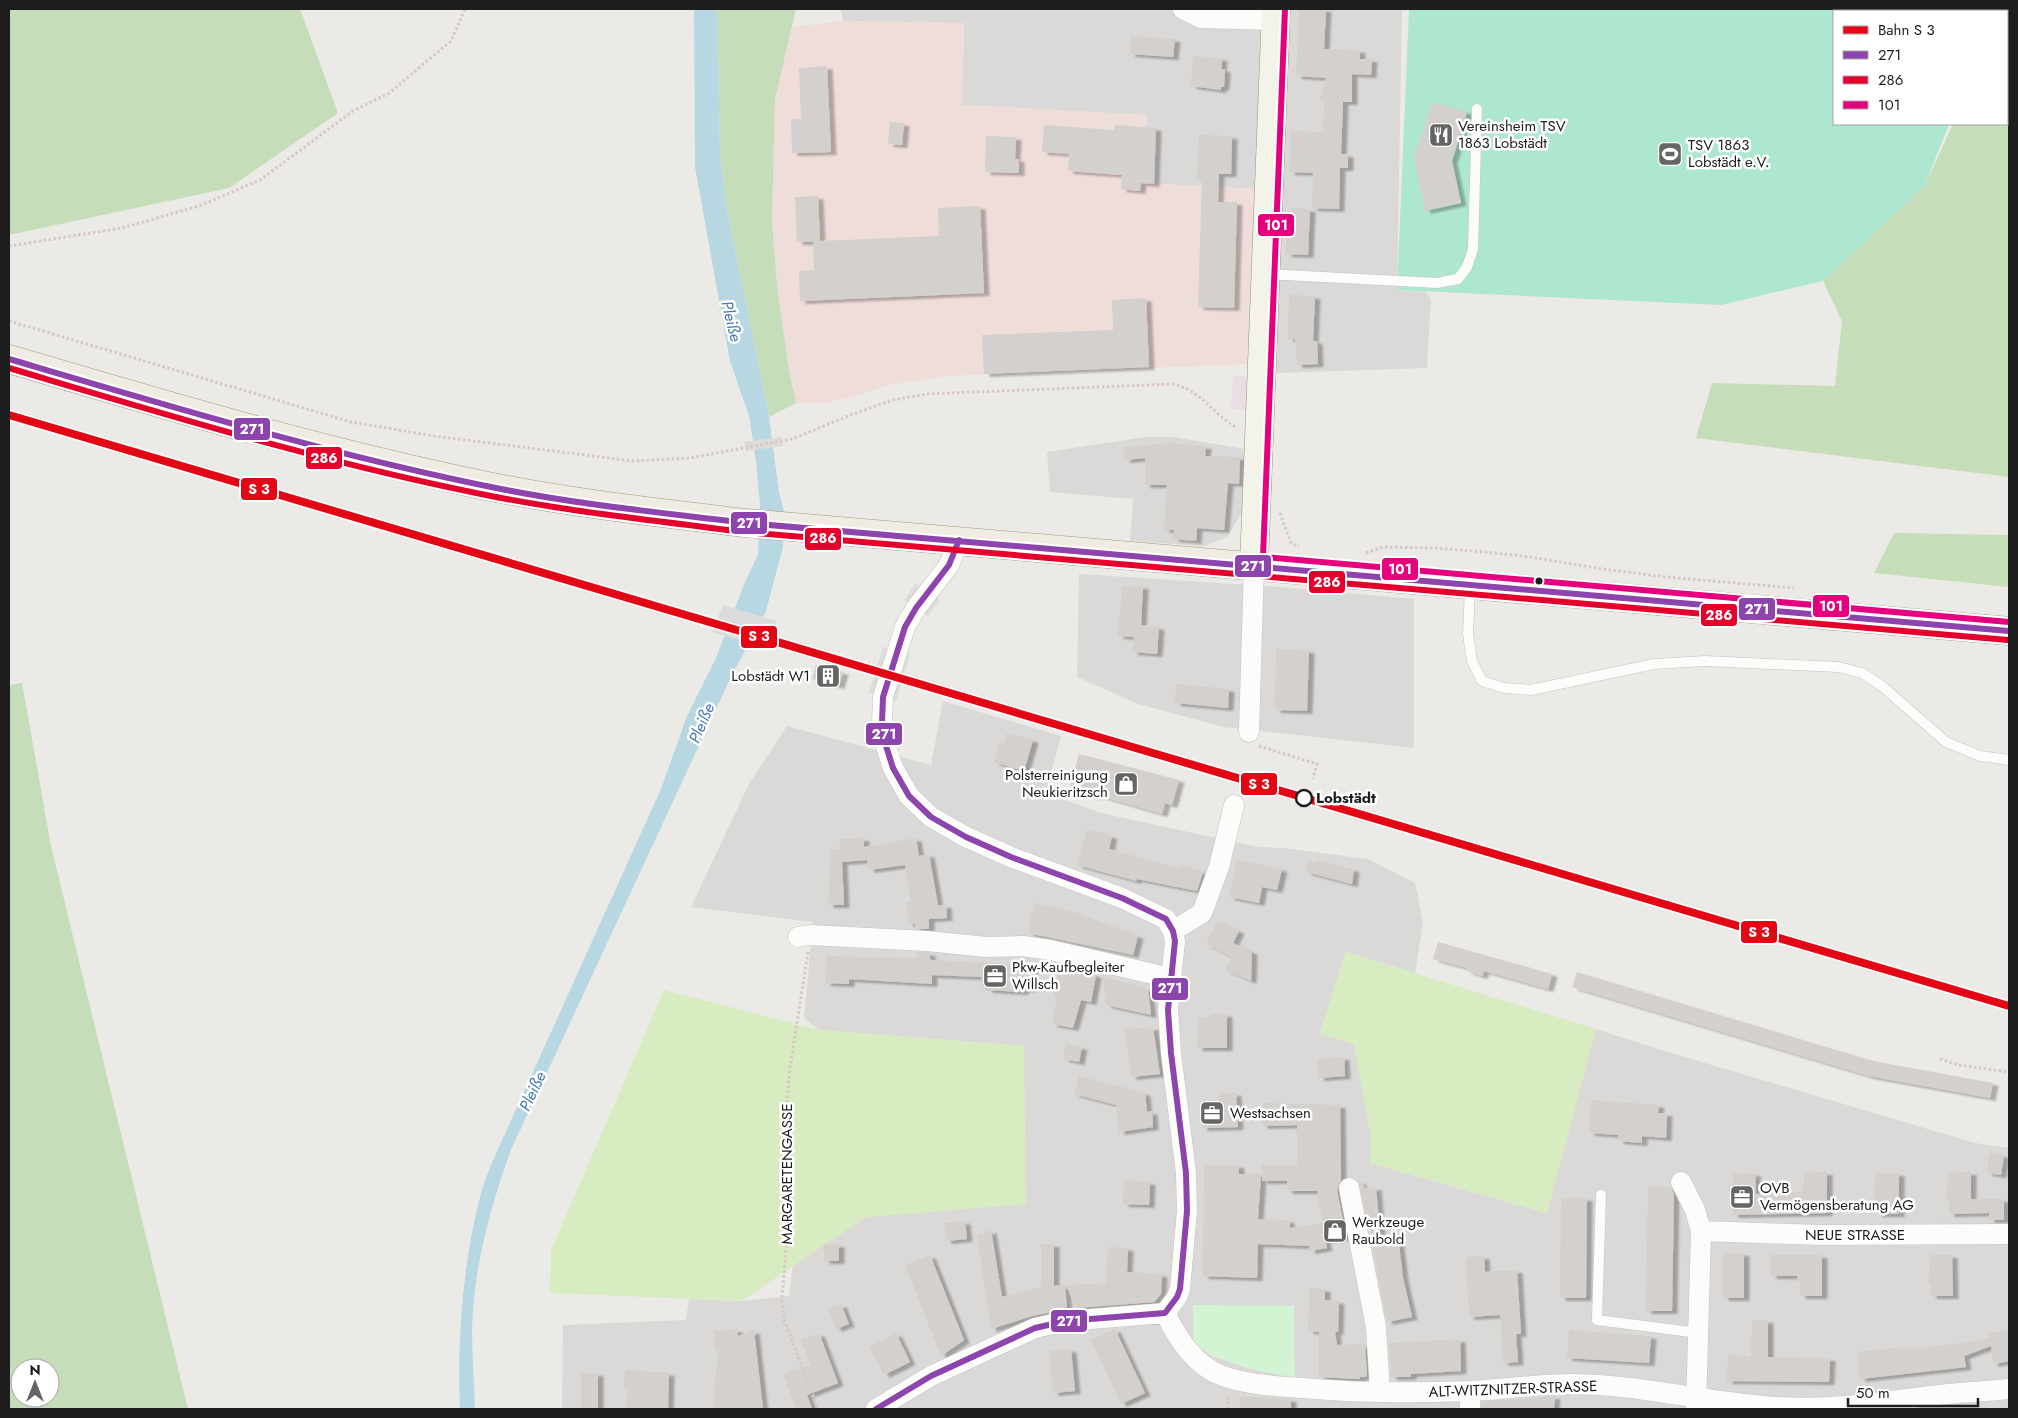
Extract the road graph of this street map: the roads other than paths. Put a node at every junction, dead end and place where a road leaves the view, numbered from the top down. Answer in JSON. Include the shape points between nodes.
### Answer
{"nodes":[{"id":1,"x":1183,"y":9,"type":"edge"},
{"id":2,"x":1276,"y":14,"type":"edge"},
{"id":3,"x":1477,"y":108,"type":"dead end"},
{"id":4,"x":1266,"y":274,"type":"junction"},
{"id":5,"x":9,"y":358,"type":"edge"},
{"id":6,"x":959,"y":540,"type":"junction"},
{"id":7,"x":1254,"y":565,"type":"junction"},
{"id":8,"x":1470,"y":584,"type":"junction"},
{"id":9,"x":2009,"y":631,"type":"edge"},
{"id":10,"x":1253,"y":737,"type":"road end"},
{"id":11,"x":2009,"y":760,"type":"edge"},
{"id":12,"x":1234,"y":805,"type":"dead end"},
{"id":13,"x":1172,"y":931,"type":"junction"},
{"id":14,"x":804,"y":936,"type":"road end"},
{"id":15,"x":1170,"y":978,"type":"junction"},
{"id":16,"x":1681,"y":1182,"type":"dead end"},
{"id":17,"x":1348,"y":1188,"type":"dead end"},
{"id":18,"x":1601,"y":1195,"type":"dead end"},
{"id":19,"x":1701,"y":1232,"type":"junction"},
{"id":20,"x":2009,"y":1234,"type":"edge"},
{"id":21,"x":1165,"y":1313,"type":"junction"},
{"id":22,"x":1699,"y":1333,"type":"junction"},
{"id":23,"x":2009,"y":1389,"type":"edge"},
{"id":24,"x":1380,"y":1392,"type":"junction"},
{"id":25,"x":1470,"y":1400,"type":"edge"},
{"id":26,"x":1697,"y":1404,"type":"edge"},
{"id":27,"x":876,"y":1409,"type":"edge"}],
"edges":[{"from":1,"to":2,"type":"street","via":[[1201,18]]},
{"from":2,"to":4,"type":"main road"},
{"from":3,"to":4,"type":"lane","via":[[1473,249],[1467,267],[1458,279],[1437,283]]},
{"from":4,"to":7,"type":"main road"},
{"from":5,"to":6,"type":"main road","via":[[300,443],[469,482],[604,506],[746,523]]},
{"from":6,"to":7,"type":"main road"},
{"from":6,"to":13,"type":"street","via":[[949,565],[905,627],[896,651],[883,697],[882,723],[893,768],[910,796],[931,817],[1011,857],[1151,912],[1166,920]]},
{"from":7,"to":8,"type":"main road"},
{"from":7,"to":10,"type":"street"},
{"from":8,"to":9,"type":"main road"},
{"from":8,"to":11,"type":"lane","via":[[1468,634],[1472,662],[1482,681],[1504,688],[1531,690],[1654,664],[1705,661],[1838,667],[1862,673],[1882,686],[1946,742],[1980,756]]},
{"from":12,"to":13,"type":"street","via":[[1219,867],[1202,913]]},
{"from":13,"to":15,"type":"street","via":[[1175,941]]},
{"from":14,"to":15,"type":"street","via":[[986,947],[1023,946]]},
{"from":15,"to":21,"type":"street","via":[[1170,1045],[1186,1173],[1187,1212],[1180,1289]]},
{"from":16,"to":19,"type":"street","via":[[1696,1210]]},
{"from":17,"to":24,"type":"street","via":[[1376,1327]]},
{"from":18,"to":22,"type":"lane","via":[[1597,1320]]},
{"from":19,"to":20,"type":"street","name":"NEUE STRASSE"},
{"from":19,"to":22,"type":"street"},
{"from":21,"to":24,"type":"street","name":"ALT-WITZNITZER-STRASSE","via":[[1174,1333],[1189,1352],[1204,1368],[1224,1376],[1265,1385]]},
{"from":21,"to":27,"type":"street","via":[[1066,1321],[1035,1328],[931,1376]]},
{"from":22,"to":26,"type":"street"},
{"from":23,"to":26,"type":"street","name":"ALT-WITZNITZER-STRASSE","via":[[1842,1407]]},
{"from":24,"to":25,"type":"street","name":"ALT-WITZNITZER-STRASSE"},
{"from":25,"to":26,"type":"street","name":"ALT-WITZNITZER-STRASSE","via":[[1572,1384],[1630,1388]]}]}
